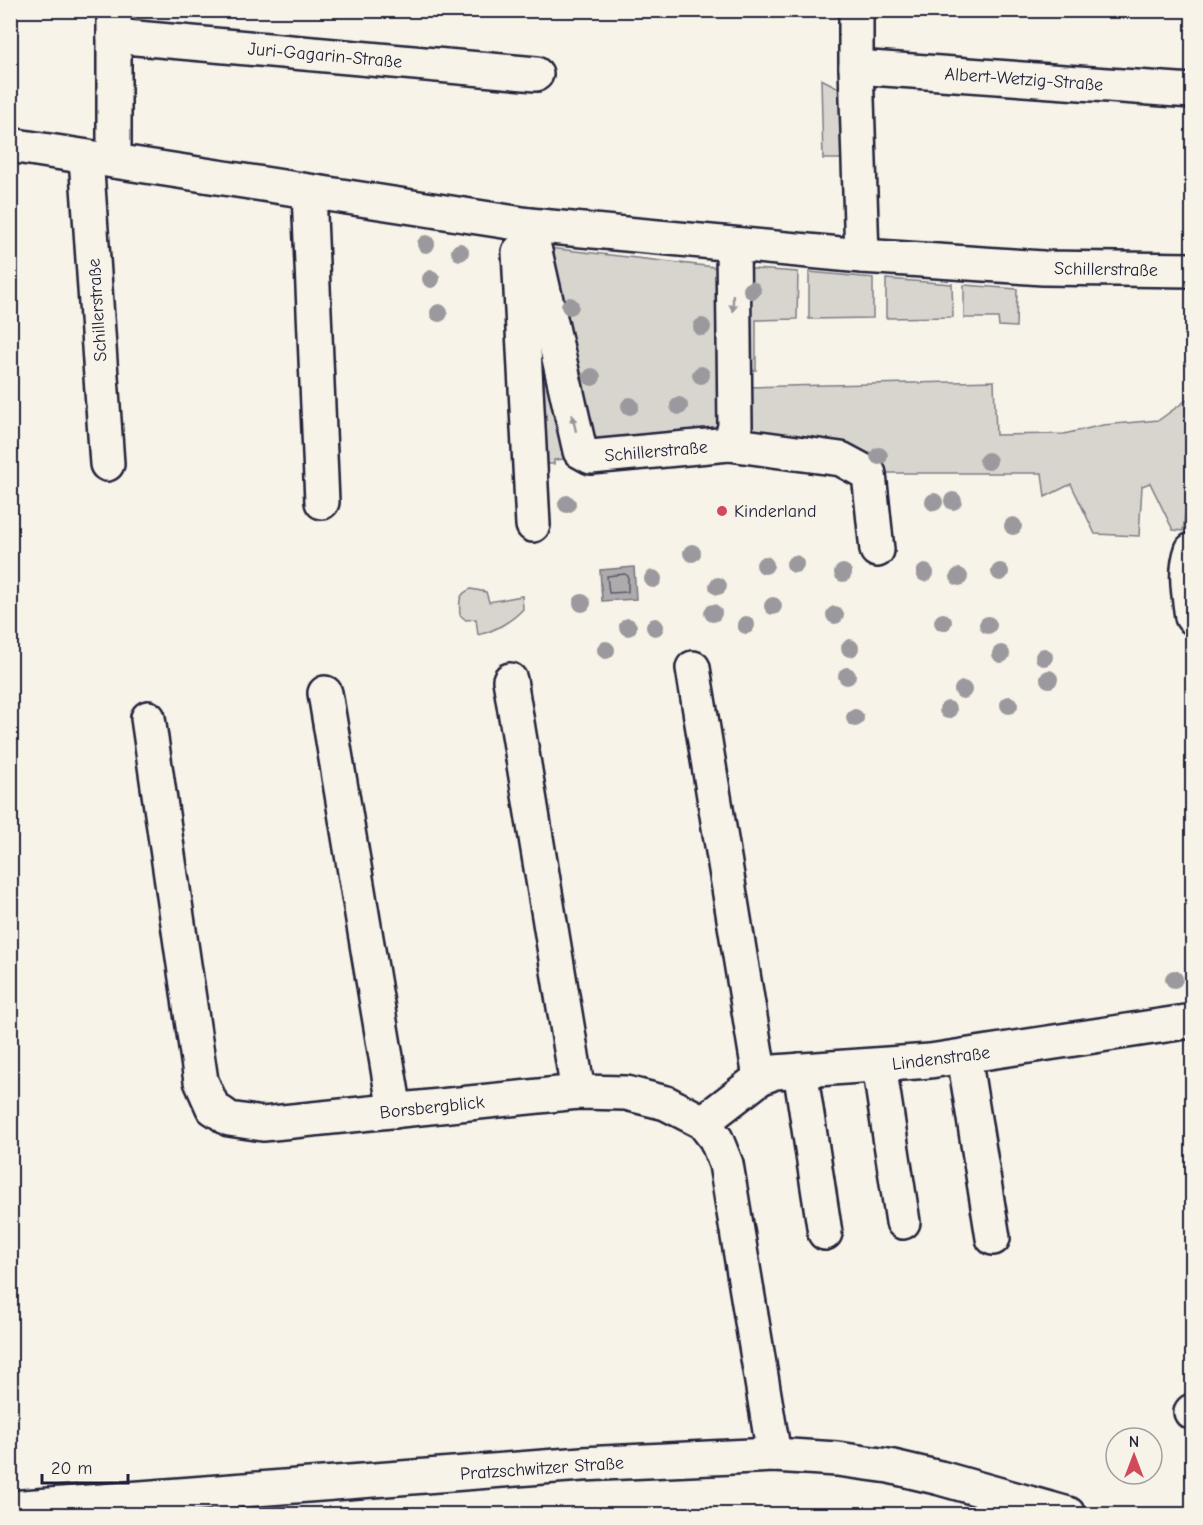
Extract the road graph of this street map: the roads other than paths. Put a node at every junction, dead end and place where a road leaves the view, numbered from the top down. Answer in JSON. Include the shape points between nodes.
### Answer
{"nodes":[{"id":1,"x":856,"y":10,"type":"edge"},
{"id":2,"x":114,"y":23,"type":"edge"},
{"id":3,"x":856,"y":67,"type":"junction"},
{"id":4,"x":536,"y":75,"type":"dead end"},
{"id":5,"x":1192,"y":91,"type":"edge"},
{"id":6,"x":10,"y":145,"type":"edge"},
{"id":7,"x":100,"y":159,"type":"junction"},
{"id":8,"x":309,"y":192,"type":"junction"},
{"id":9,"x":523,"y":224,"type":"junction"},
{"id":10,"x":733,"y":245,"type":"junction"},
{"id":11,"x":862,"y":256,"type":"junction"},
{"id":12,"x":1192,"y":270,"type":"edge"},
{"id":13,"x":729,"y":444,"type":"junction"},
{"id":14,"x":107,"y":464,"type":"dead end"},
{"id":15,"x":322,"y":502,"type":"dead end"},
{"id":16,"x":533,"y":525,"type":"dead end"},
{"id":17,"x":877,"y":550,"type":"dead end"},
{"id":18,"x":1192,"y":550,"type":"edge"},
{"id":19,"x":1192,"y":617,"type":"edge"},
{"id":20,"x":693,"y":668,"type":"dead end"},
{"id":21,"x":510,"y":680,"type":"dead end"},
{"id":22,"x":325,"y":693,"type":"dead end"},
{"id":23,"x":148,"y":718,"type":"dead end"},
{"id":24,"x":1192,"y":1021,"type":"edge"},
{"id":25,"x":964,"y":1056,"type":"junction"},
{"id":26,"x":879,"y":1065,"type":"junction"},
{"id":27,"x":800,"y":1070,"type":"junction"},
{"id":28,"x":760,"y":1078,"type":"junction"},
{"id":29,"x":578,"y":1092,"type":"junction"},
{"id":30,"x":395,"y":1111,"type":"junction"},
{"id":31,"x":703,"y":1122,"type":"junction"},
{"id":32,"x":903,"y":1221,"type":"dead end"},
{"id":33,"x":825,"y":1233,"type":"dead end"},
{"id":34,"x":993,"y":1238,"type":"dead end"},
{"id":35,"x":774,"y":1455,"type":"junction"},
{"id":36,"x":10,"y":1508,"type":"edge"},
{"id":37,"x":1068,"y":1515,"type":"edge"}],
"edges":[{"from":1,"to":3,"type":"street"},
{"from":2,"to":4,"type":"street","name":"Juri-Gagarin-Straße"},
{"from":2,"to":7,"type":"street","name":"Juri-Gagarin-Straße"},
{"from":3,"to":5,"type":"street","name":"Albert-Wetzig-Straße"},
{"from":3,"to":11,"type":"street"},
{"from":6,"to":7,"type":"street","name":"Schillerstraße"},
{"from":7,"to":8,"type":"street","name":"Schillerstraße"},
{"from":7,"to":14,"type":"street","name":"Schillerstraße"},
{"from":8,"to":9,"type":"street","name":"Schillerstraße"},
{"from":8,"to":15,"type":"street"},
{"from":9,"to":10,"type":"street","name":"Schillerstraße"},
{"from":13,"to":9,"type":"street","name":"Schillerstraße","one_way":true,"via":[[591,457],[580,451]]},
{"from":9,"to":16,"type":"street"},
{"from":10,"to":11,"type":"street","name":"Schillerstraße"},
{"from":10,"to":13,"type":"street","name":"Schillerstraße","one_way":true,"via":[[735,427]]},
{"from":11,"to":12,"type":"street","name":"Schillerstraße","via":[[1043,268]]},
{"from":13,"to":17,"type":"street","via":[[841,459],[869,474]]},
{"from":18,"to":19,"type":"street","via":[[1187,580]]},
{"from":20,"to":28,"type":"street"},
{"from":21,"to":29,"type":"street"},
{"from":22,"to":30,"type":"street"},
{"from":23,"to":30,"type":"street","name":"Borsbergblick","via":[[201,1081],[213,1108],[230,1119],[263,1125]]},
{"from":24,"to":25,"type":"street","name":"Lindenstraße"},
{"from":25,"to":26,"type":"street","name":"Lindenstraße"},
{"from":25,"to":34,"type":"street"},
{"from":26,"to":27,"type":"street","name":"Lindenstraße"},
{"from":26,"to":32,"type":"street"},
{"from":27,"to":28,"type":"street","name":"Lindenstraße"},
{"from":27,"to":33,"type":"street"},
{"from":28,"to":31,"type":"street","name":"Lindenstraße"},
{"from":29,"to":30,"type":"street","name":"Borsbergblick"},
{"from":29,"to":31,"type":"street","name":"Borsbergblick","via":[[626,1093],[666,1103]]},
{"from":31,"to":35,"type":"street","name":"Borsbergblick","via":[[716,1139],[726,1164]]},
{"from":35,"to":36,"type":"street","name":"Pratzschwitzer Straße","via":[[582,1464]]},
{"from":35,"to":37,"type":"street","name":"Pratzschwitzer Straße","via":[[889,1466]]}]}
